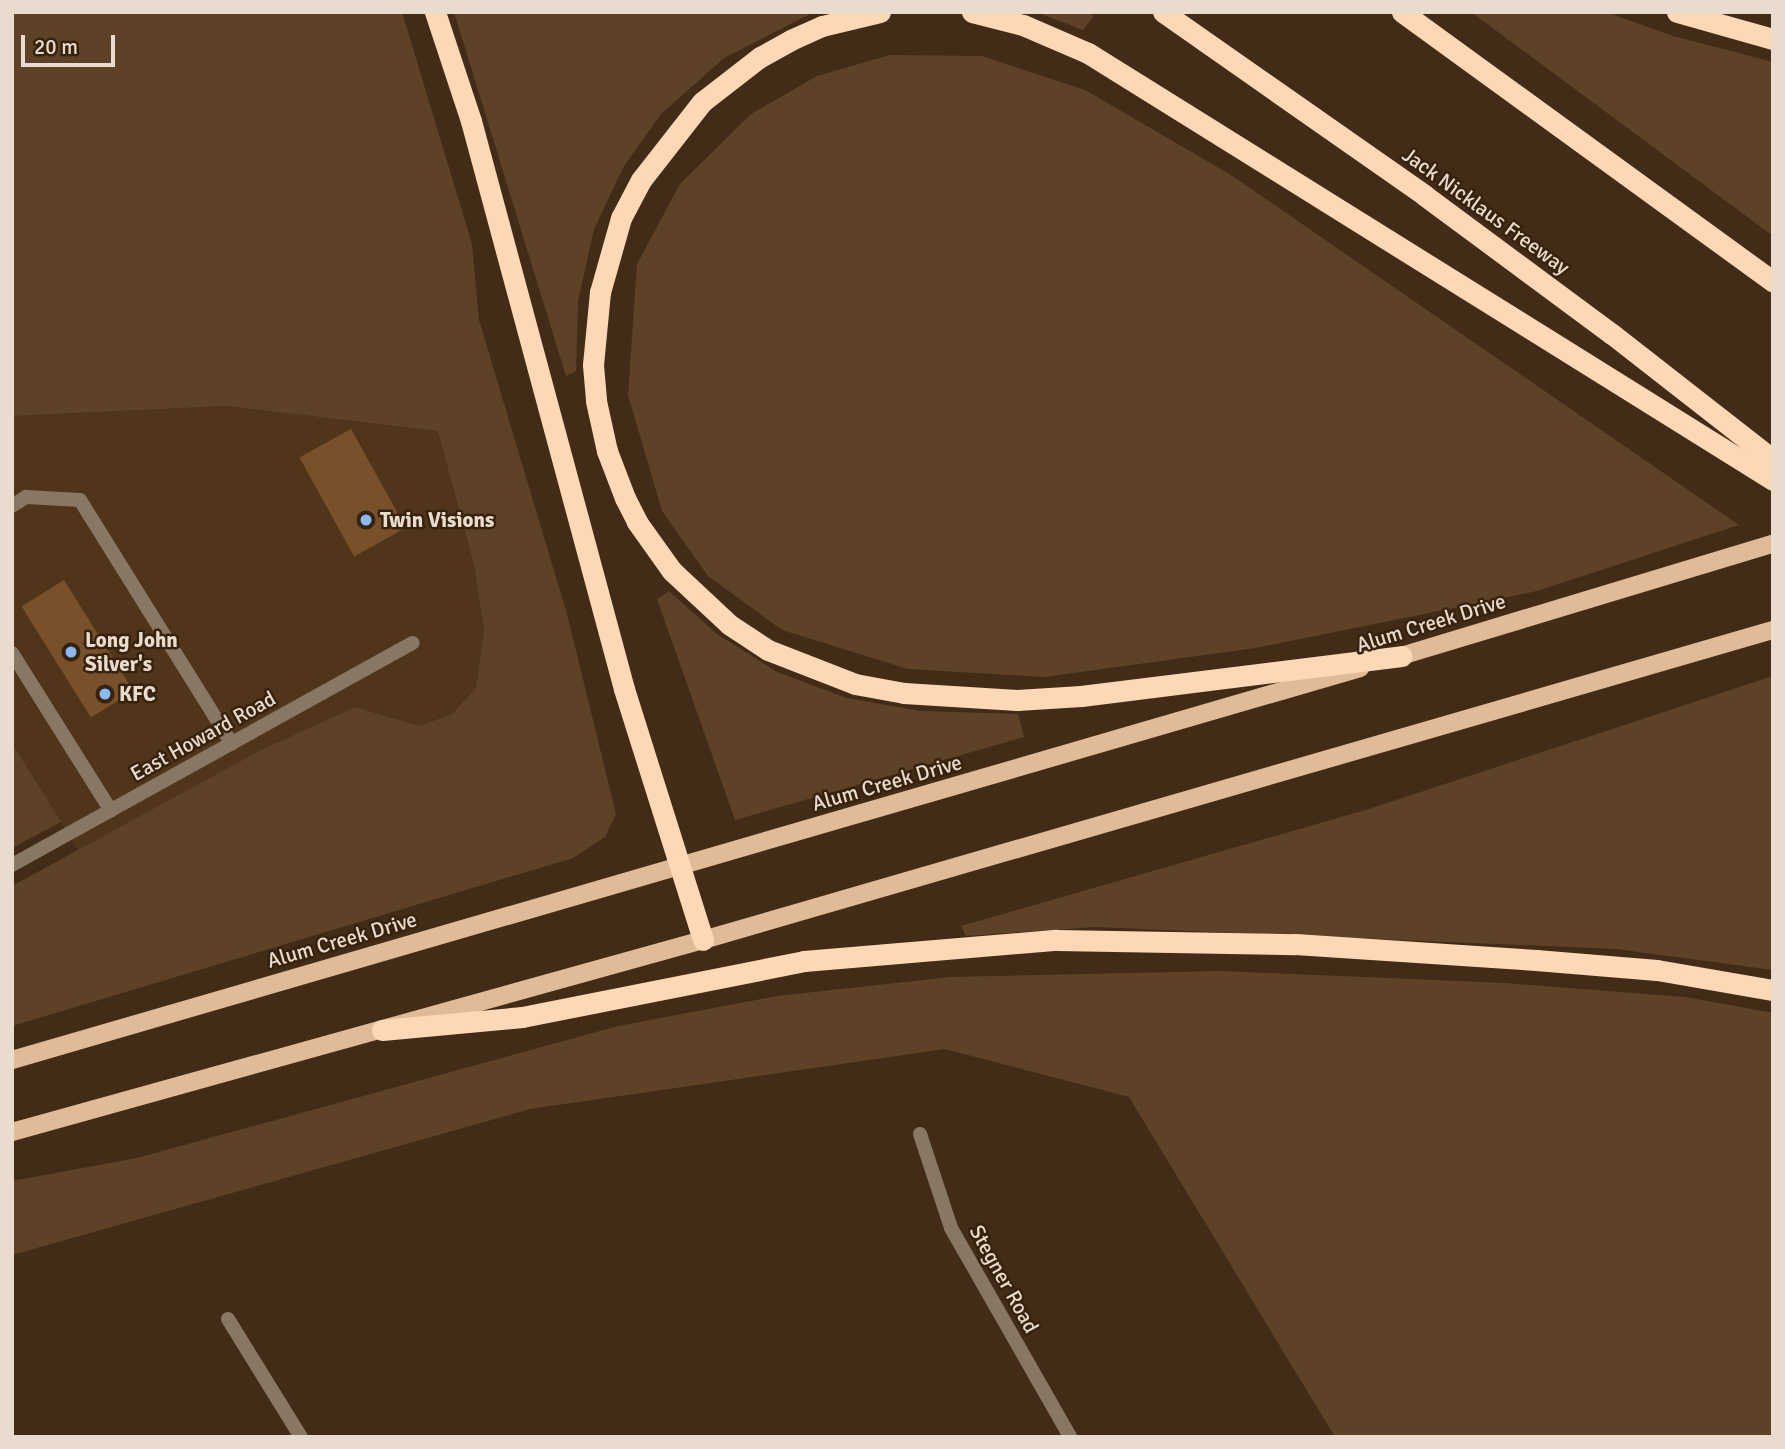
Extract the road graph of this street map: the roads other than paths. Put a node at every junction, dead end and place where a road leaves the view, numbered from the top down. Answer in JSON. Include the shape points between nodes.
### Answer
{"nodes":[{"id":1,"x":435,"y":12,"type":"edge"},
{"id":2,"x":880,"y":12,"type":"edge"},
{"id":3,"x":972,"y":12,"type":"edge"},
{"id":4,"x":1163,"y":12,"type":"edge"},
{"id":5,"x":1402,"y":12,"type":"edge"},
{"id":6,"x":1677,"y":12,"type":"edge"},
{"id":7,"x":1773,"y":39,"type":"edge"},
{"id":8,"x":1773,"y":282,"type":"edge"},
{"id":9,"x":1773,"y":460,"type":"edge"},
{"id":10,"x":1773,"y":480,"type":"edge"},
{"id":11,"x":12,"y":506,"type":"edge"},
{"id":12,"x":1773,"y":544,"type":"edge"},
{"id":13,"x":1773,"y":631,"type":"edge"},
{"id":14,"x":413,"y":643,"type":"dead end"},
{"id":15,"x":12,"y":653,"type":"edge"},
{"id":16,"x":1402,"y":656,"type":"junction"},
{"id":17,"x":232,"y":744,"type":"junction"},
{"id":18,"x":111,"y":811,"type":"junction"},
{"id":19,"x":12,"y":865,"type":"edge"},
{"id":20,"x":679,"y":868,"type":"junction"},
{"id":21,"x":703,"y":940,"type":"junction"},
{"id":22,"x":1773,"y":990,"type":"edge"},
{"id":23,"x":383,"y":1030,"type":"junction"},
{"id":24,"x":12,"y":1060,"type":"edge"},
{"id":25,"x":12,"y":1132,"type":"edge"},
{"id":26,"x":920,"y":1134,"type":"dead end"},
{"id":27,"x":228,"y":1319,"type":"dead end"},
{"id":28,"x":301,"y":1437,"type":"edge"},
{"id":29,"x":1070,"y":1437,"type":"edge"}],
"edges":[{"from":1,"to":20,"type":"highway","via":[[471,121],[624,689]]},
{"from":2,"to":16,"type":"highway","via":[[822,26],[791,40],[760,57],[702,102],[641,180],[621,218],[600,292],[593,365],[596,401],[607,451],[625,498],[636,522],[672,571],[730,625],[768,650],[855,684],[928,696],[1017,700],[1081,696]]},
{"from":3,"to":10,"type":"highway","via":[[1023,24],[1088,53]]},
{"from":4,"to":9,"type":"highway","name":"Jack Nicklaus Freeway","via":[[1535,277]]},
{"from":5,"to":8,"type":"highway"},
{"from":6,"to":7,"type":"highway"},
{"from":11,"to":17,"type":"street","via":[[26,497],[79,500]]},
{"from":12,"to":16,"type":"main road","name":"Alum Creek Drive"},
{"from":13,"to":21,"type":"main road"},
{"from":14,"to":17,"type":"street","name":"East Howard Road"},
{"from":15,"to":18,"type":"street"},
{"from":16,"to":20,"type":"main road","name":"Alum Creek Drive"},
{"from":17,"to":18,"type":"street","name":"East Howard Road"},
{"from":18,"to":19,"type":"street","name":"East Howard Road"},
{"from":20,"to":21,"type":"highway"},
{"from":20,"to":24,"type":"main road","name":"Alum Creek Drive"},
{"from":21,"to":23,"type":"main road"},
{"from":22,"to":23,"type":"highway","via":[[1657,971],[1295,944],[1056,940],[804,961],[522,1017]]},
{"from":23,"to":25,"type":"main road"},
{"from":26,"to":29,"type":"street","name":"Stegner Road","via":[[951,1228]]},
{"from":27,"to":28,"type":"street"}]}
